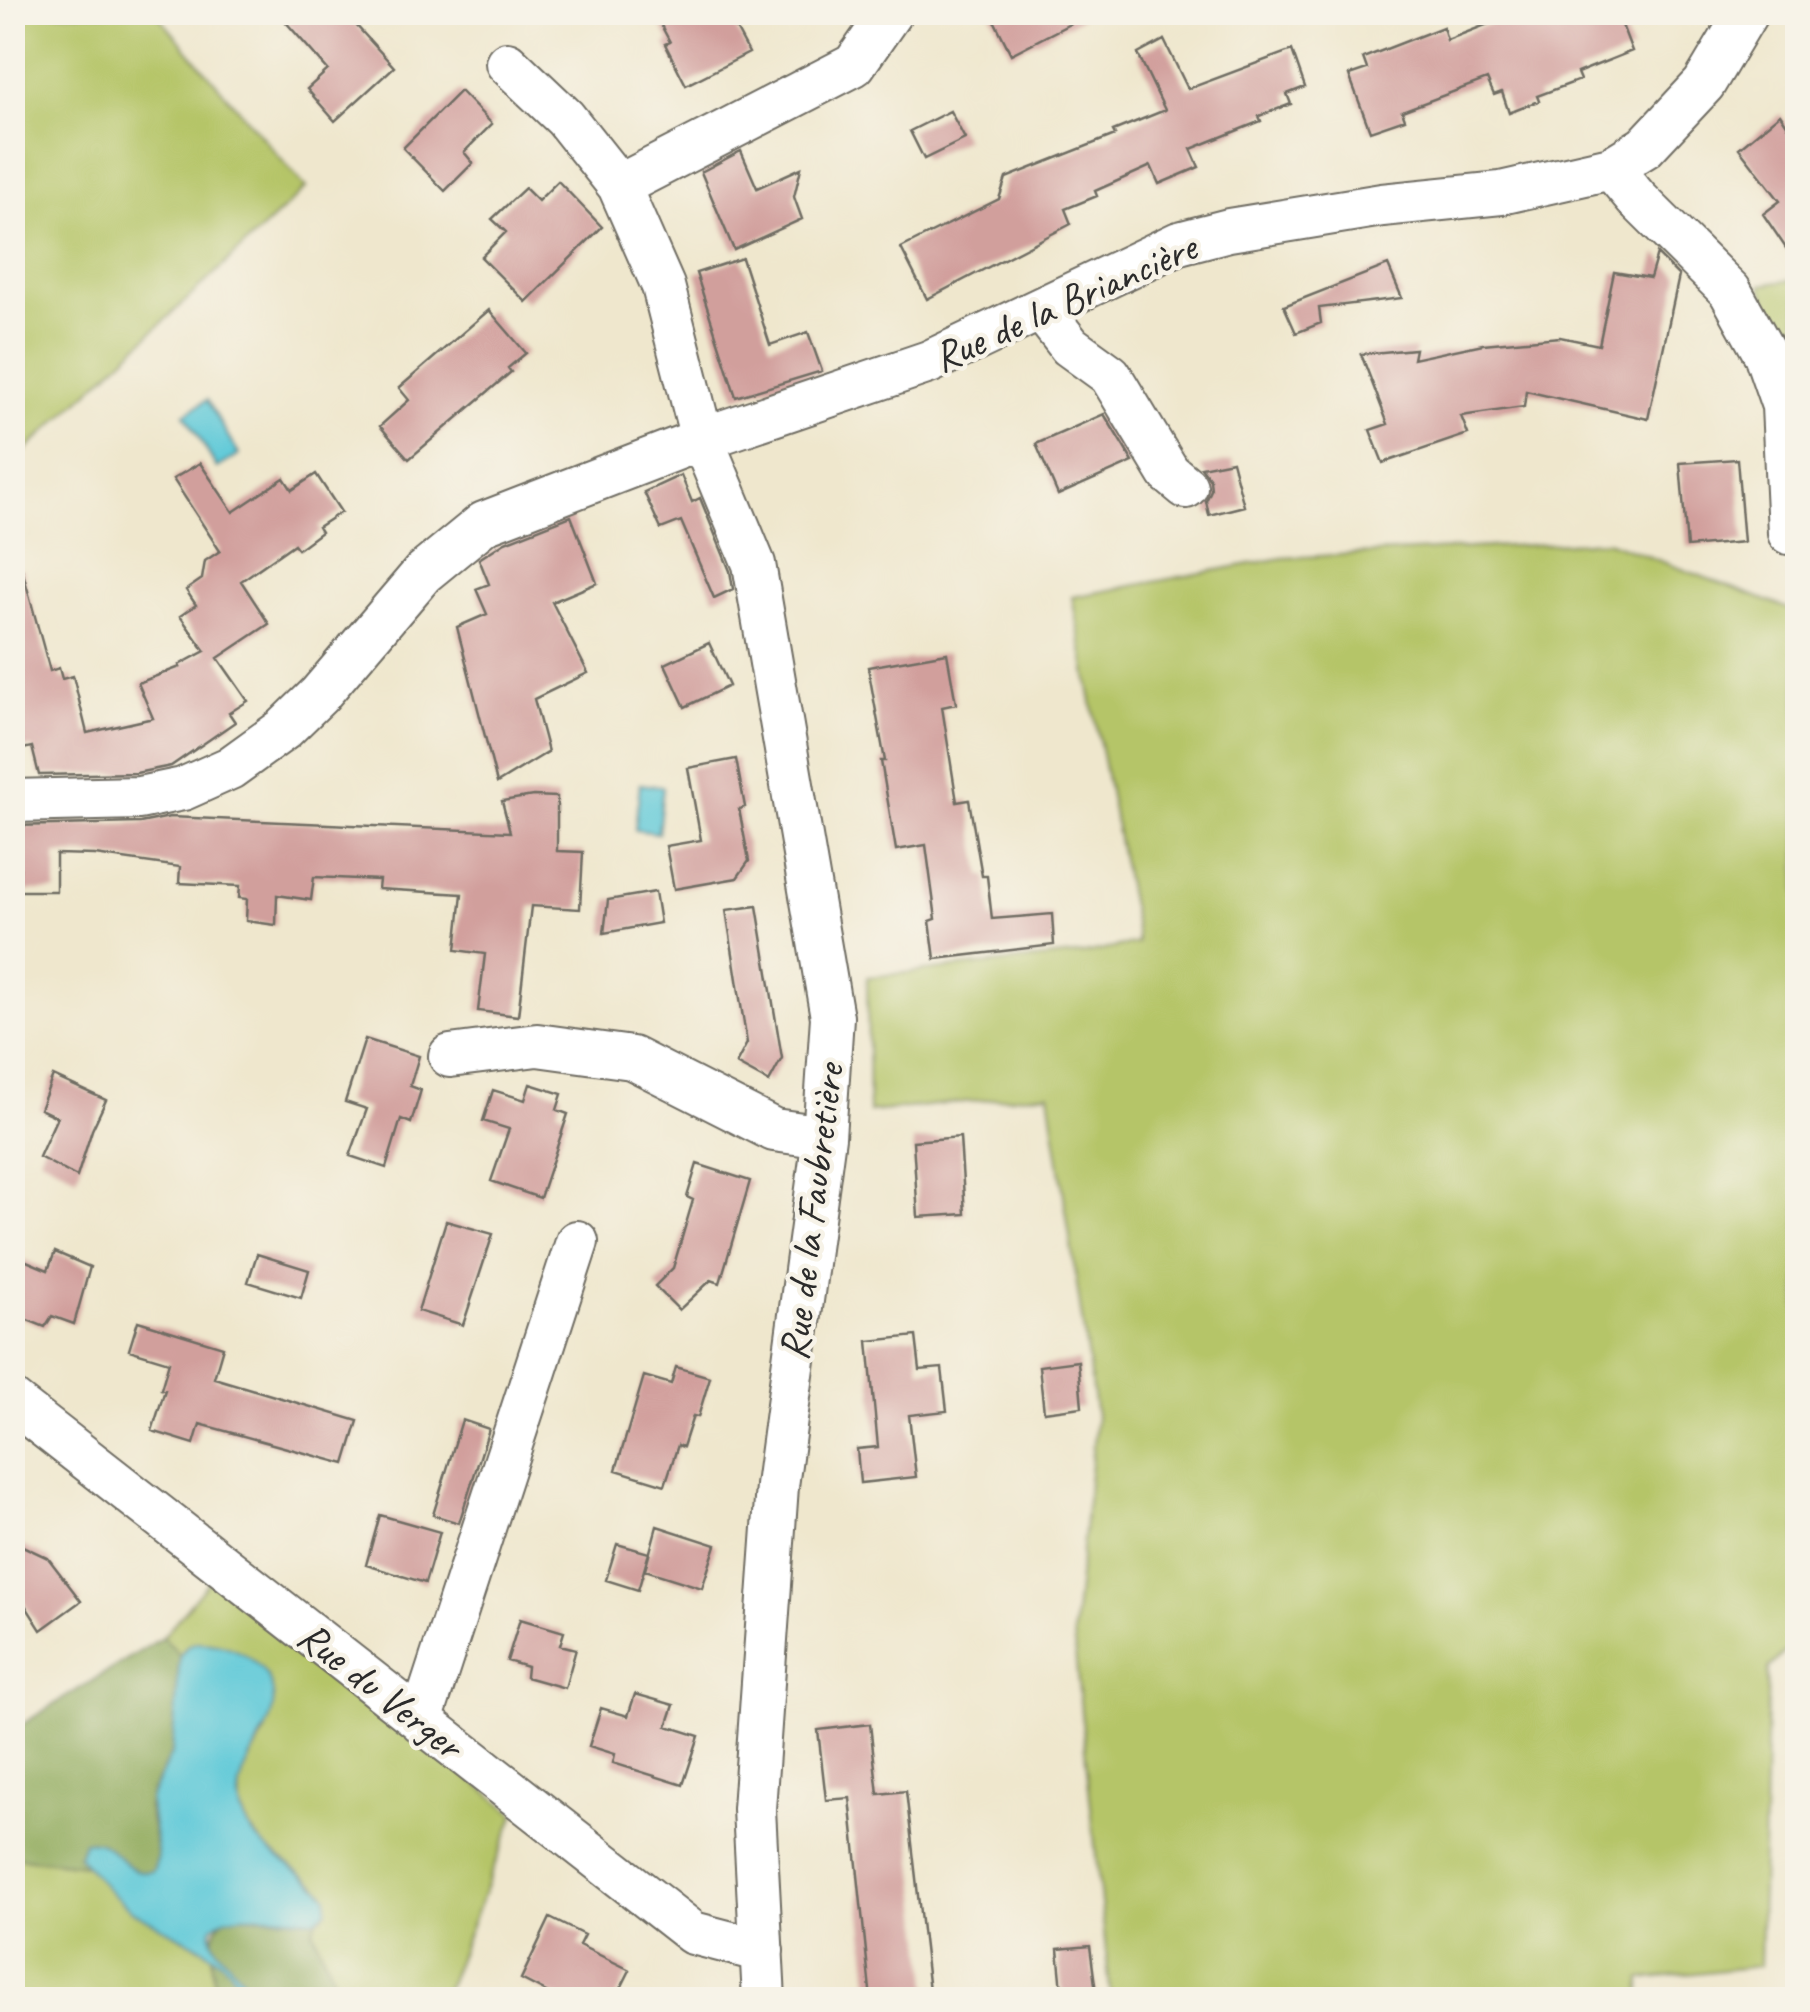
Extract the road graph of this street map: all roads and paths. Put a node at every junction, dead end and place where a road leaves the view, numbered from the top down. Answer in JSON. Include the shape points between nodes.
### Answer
{"nodes":[{"id":1,"x":891,"y":12,"type":"edge"},
{"id":2,"x":1747,"y":12,"type":"edge"},
{"id":3,"x":507,"y":63,"type":"dead end"},
{"id":4,"x":1611,"y":168,"type":"junction"},
{"id":5,"x":620,"y":186,"type":"junction"},
{"id":6,"x":1040,"y":309,"type":"junction"},
{"id":7,"x":702,"y":439,"type":"junction"},
{"id":8,"x":1186,"y":488,"type":"dead end"},
{"id":9,"x":1789,"y":533,"type":"dead end"},
{"id":10,"x":12,"y":801,"type":"edge"},
{"id":11,"x":450,"y":1056,"type":"dead end"},
{"id":12,"x":824,"y":1137,"type":"junction"},
{"id":13,"x":577,"y":1242,"type":"dead end"},
{"id":14,"x":12,"y":1401,"type":"edge"},
{"id":15,"x":422,"y":1721,"type":"junction"},
{"id":16,"x":762,"y":1952,"type":"junction"},
{"id":17,"x":764,"y":2000,"type":"edge"}],
"edges":[{"from":1,"to":5,"type":"street","via":[[854,64]]},
{"from":2,"to":4,"type":"street","name":"Rue de la Briancière","via":[[1704,84],[1646,147]]},
{"from":3,"to":5,"type":"street","name":"Rue de la Faubretière","via":[[566,118]]},
{"from":4,"to":6,"type":"street","name":"Rue de la Briancière","via":[[1501,193],[1229,230],[1180,243]]},
{"from":4,"to":9,"type":"street","via":[[1730,291],[1765,354],[1783,406]]},
{"from":5,"to":7,"type":"street","name":"Rue de la Faubretière","via":[[663,286]]},
{"from":6,"to":7,"type":"street","name":"Rue de la Briancière","via":[[929,362]]},
{"from":6,"to":8,"type":"street","via":[[1070,346],[1110,375],[1169,473]]},
{"from":7,"to":10,"type":"street","name":"Rue de la Briancière","via":[[484,523],[423,573],[284,729],[230,768],[183,789],[140,798]]},
{"from":7,"to":12,"type":"street","name":"Rue de la Faubretière","via":[[754,564],[832,1017]]},
{"from":11,"to":12,"type":"street","via":[[537,1045],[632,1058],[774,1130]]},
{"from":12,"to":16,"type":"street","name":"Rue de la Faubretière","via":[[776,1486],[754,1809]]},
{"from":13,"to":15,"type":"street"},
{"from":14,"to":15,"type":"street","name":"Rue du Verger"},
{"from":15,"to":16,"type":"street","name":"Rue du Verger","via":[[693,1933]]},
{"from":16,"to":17,"type":"street","name":"Rue de la Faubretière"}]}
